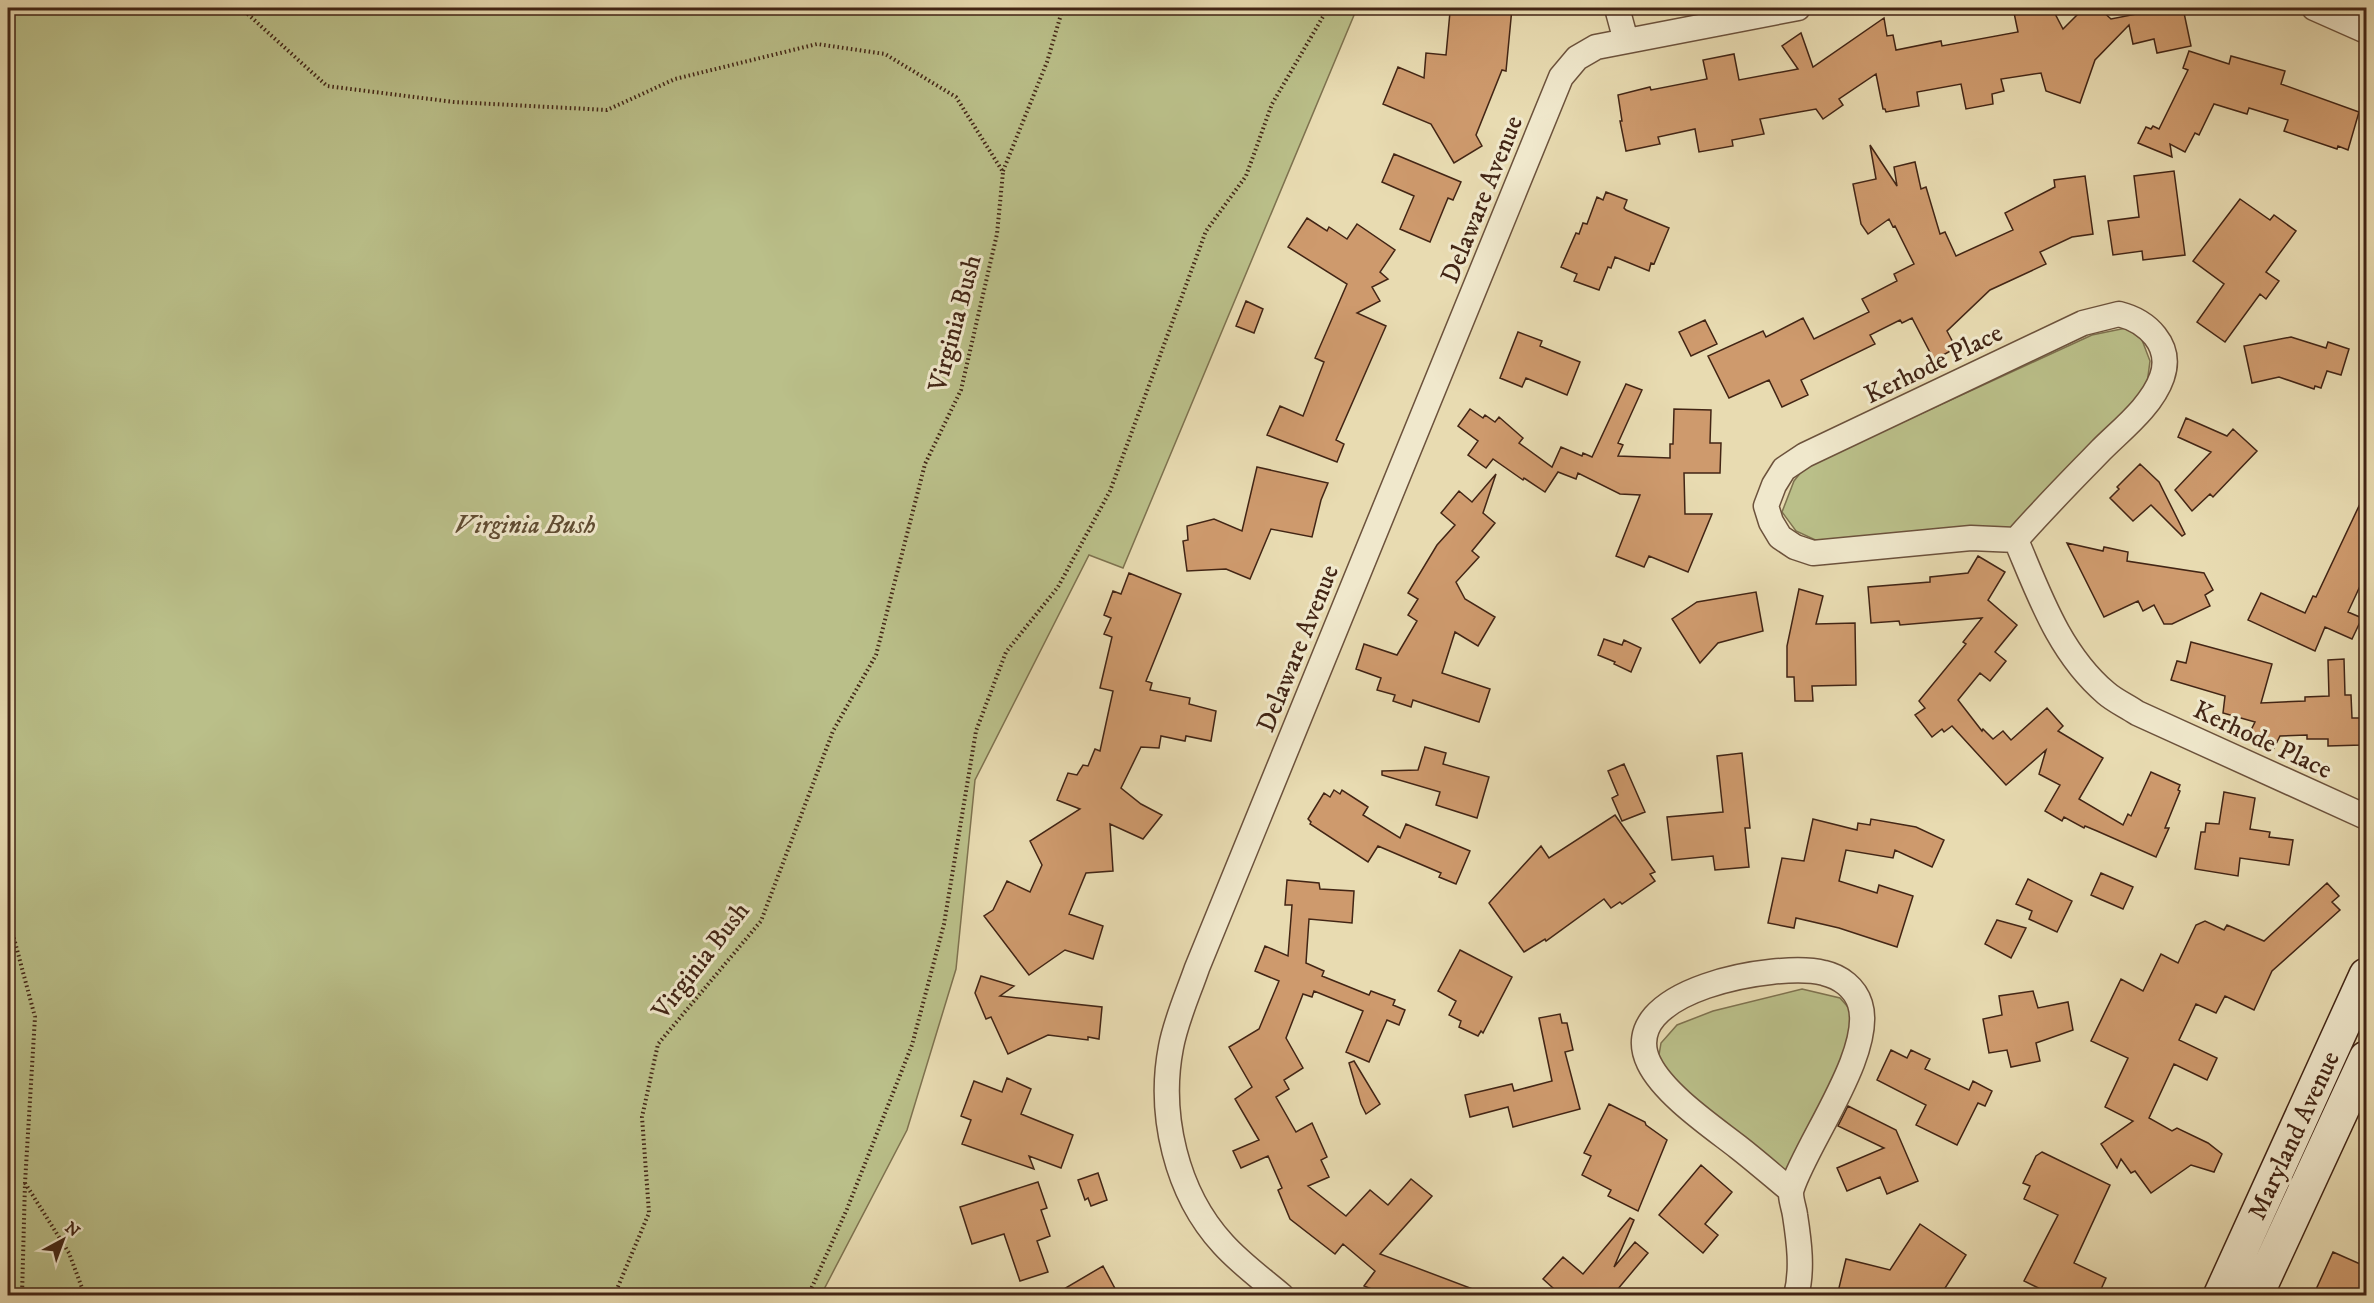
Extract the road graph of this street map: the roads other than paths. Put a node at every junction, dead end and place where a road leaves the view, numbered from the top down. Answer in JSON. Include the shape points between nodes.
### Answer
{"nodes":[{"id":1,"x":1617,"y":8,"type":"edge"},
{"id":2,"x":1798,"y":8,"type":"edge"},
{"id":3,"x":2314,"y":8,"type":"edge"},
{"id":4,"x":2367,"y":32,"type":"edge"},
{"id":5,"x":1626,"y":41,"type":"junction"},
{"id":6,"x":2016,"y":540,"type":"junction"},
{"id":7,"x":2367,"y":817,"type":"edge"},
{"id":8,"x":2367,"y":975,"type":"edge"},
{"id":9,"x":2367,"y":1058,"type":"edge"},
{"id":10,"x":1790,"y":1190,"type":"junction"},
{"id":11,"x":1282,"y":1296,"type":"edge"},
{"id":12,"x":1796,"y":1296,"type":"edge"},
{"id":13,"x":2220,"y":1296,"type":"edge"},
{"id":14,"x":2256,"y":1296,"type":"edge"}],
"edges":[{"from":1,"to":5,"type":"street"},
{"from":2,"to":5,"type":"street","name":"Delaware Avenue"},
{"from":3,"to":4,"type":"street"},
{"from":5,"to":11,"type":"street","name":"Delaware Avenue","via":[[1596,47],[1577,58],[1561,77],[1202,957],[1171,1045],[1167,1115],[1183,1179],[1199,1212],[1223,1244]]},
{"from":6,"to":6,"type":"street","name":"Kerhode Place","via":[[1971,538],[1813,553],[1780,537],[1766,506],[1784,469],[1805,455],[2083,323],[2119,314],[2135,318],[2152,330],[2163,349],[2162,377],[2135,416]]},
{"from":6,"to":7,"type":"street","name":"Kerhode Place","via":[[2054,626],[2074,658],[2106,693],[2137,713]]},
{"from":8,"to":13,"type":"street","name":"Maryland Avenue"},
{"from":9,"to":14,"type":"street","name":"Maryland Avenue"},
{"from":10,"to":10,"type":"street","via":[[1663,1084],[1650,1065],[1643,1049],[1644,1036],[1650,1023],[1679,998],[1714,982],[1805,970],[1843,980],[1854,992],[1863,1017],[1857,1047]]},
{"from":10,"to":12,"type":"street","via":[[1798,1242],[1800,1279]]}]}
